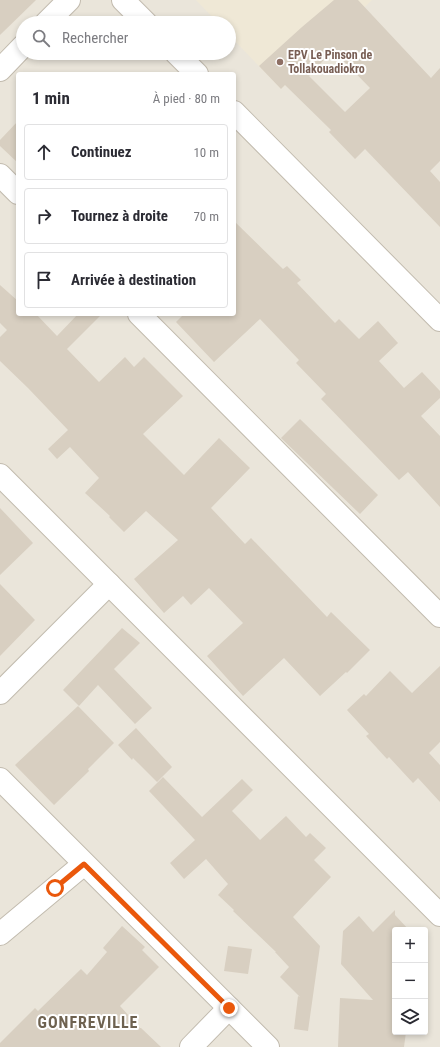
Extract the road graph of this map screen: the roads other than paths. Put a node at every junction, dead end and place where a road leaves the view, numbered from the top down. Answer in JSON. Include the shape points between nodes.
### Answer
{"nodes":[{"id":1,"x":69,"y":0,"type":"edge"},
{"id":2,"x":123,"y":0,"type":"edge"},
{"id":3,"x":53,"y":16,"type":"edge"},
{"id":4,"x":139,"y":16,"type":"edge"},
{"id":5,"x":16,"y":53,"type":"edge"},
{"id":6,"x":183,"y":60,"type":"edge"},
{"id":7,"x":0,"y":70,"type":"edge"},
{"id":8,"x":194,"y":72,"type":"edge"},
{"id":9,"x":236,"y":114,"type":"edge"},
{"id":10,"x":0,"y":175,"type":"edge"},
{"id":11,"x":16,"y":191,"type":"edge"},
{"id":12,"x":141,"y":316,"type":"edge"},
{"id":13,"x":440,"y":320,"type":"edge"},
{"id":14,"x":0,"y":475,"type":"edge"},
{"id":15,"x":109,"y":584,"type":"junction"},
{"id":16,"x":440,"y":616,"type":"edge"},
{"id":17,"x":0,"y":693,"type":"edge"},
{"id":18,"x":0,"y":779,"type":"edge"},
{"id":19,"x":84,"y":864,"type":"junction"},
{"id":20,"x":440,"y":915,"type":"edge"},
{"id":21,"x":0,"y":934,"type":"edge"},
{"id":22,"x":229,"y":1008,"type":"junction"},
{"id":23,"x":191,"y":1047,"type":"edge"},
{"id":24,"x":268,"y":1047,"type":"edge"}],
"edges":[{"from":1,"to":3,"type":"street"},
{"from":2,"to":4,"type":"street"},
{"from":5,"to":7,"type":"street"},
{"from":6,"to":8,"type":"street"},
{"from":9,"to":13,"type":"street"},
{"from":10,"to":11,"type":"street"},
{"from":12,"to":16,"type":"street"},
{"from":14,"to":15,"type":"street"},
{"from":15,"to":17,"type":"street"},
{"from":15,"to":20,"type":"street"},
{"from":18,"to":19,"type":"street"},
{"from":19,"to":21,"type":"street"},
{"from":19,"to":22,"type":"street"},
{"from":22,"to":23,"type":"street"},
{"from":22,"to":24,"type":"street"}]}
